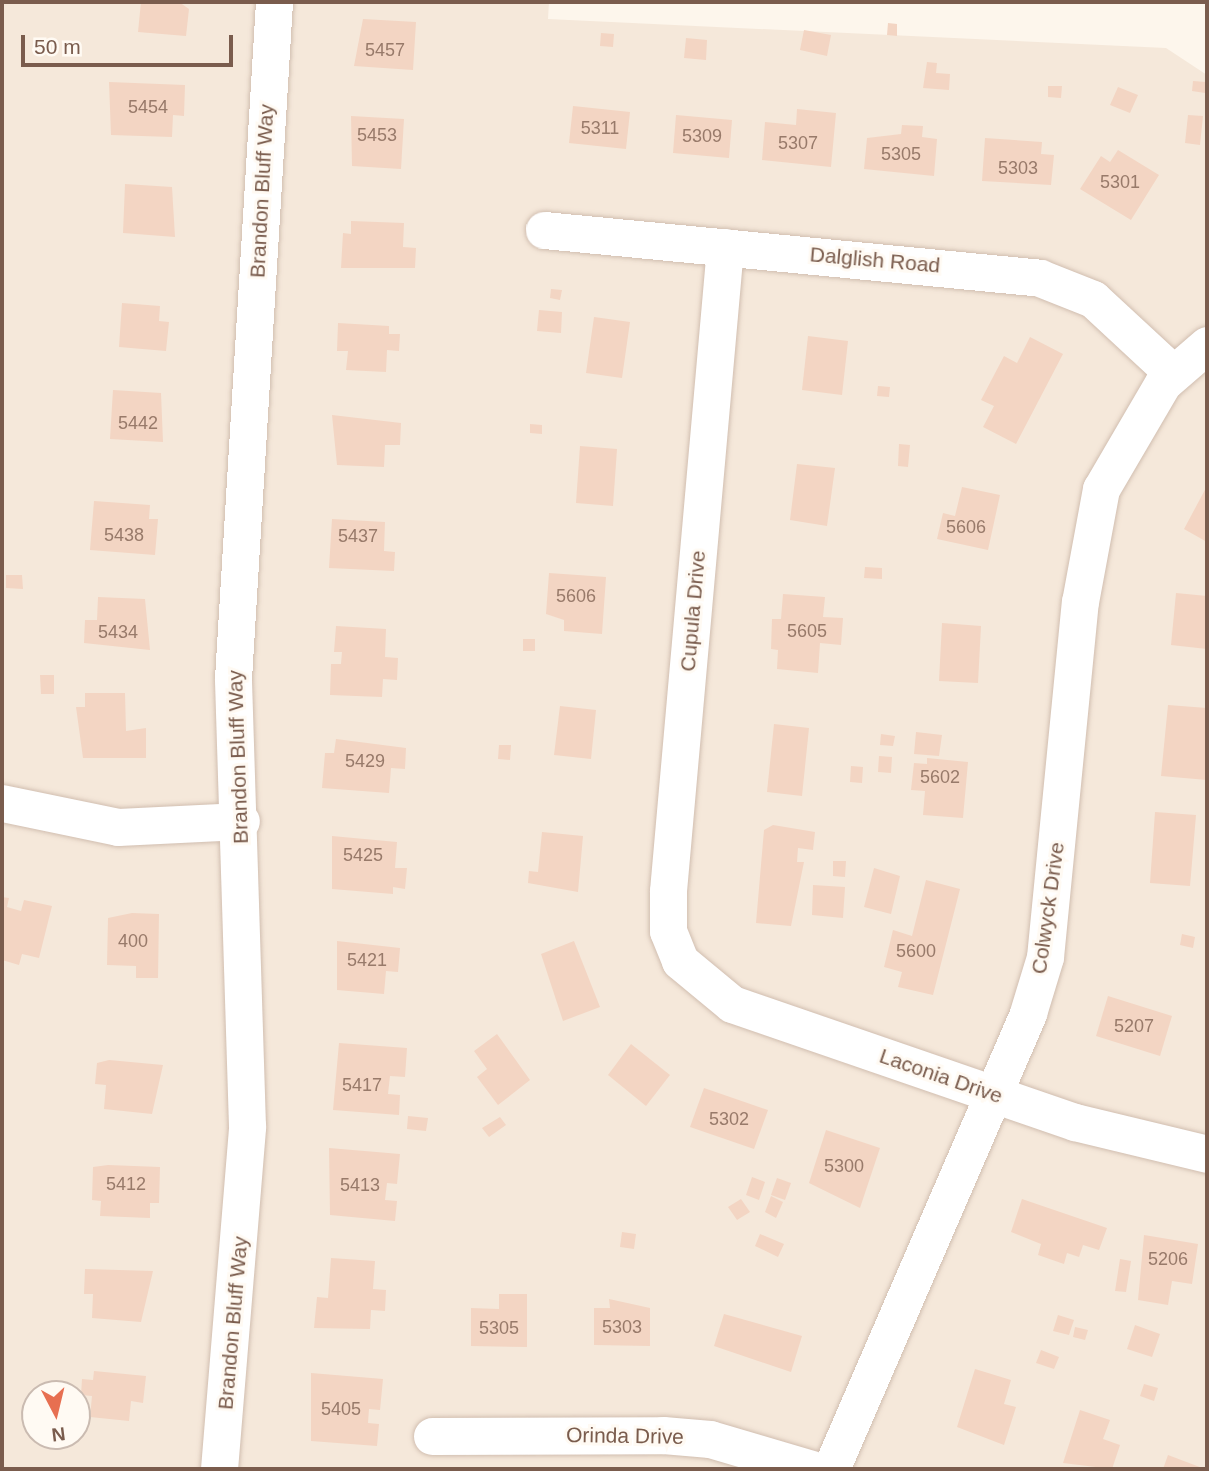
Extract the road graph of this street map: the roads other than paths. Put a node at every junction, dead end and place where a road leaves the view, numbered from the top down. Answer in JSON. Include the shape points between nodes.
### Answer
{"nodes":[{"id":1,"x":274,"y":2,"type":"edge"},
{"id":2,"x":544,"y":230,"type":"dead end"},
{"id":3,"x":725,"y":247,"type":"junction"},
{"id":4,"x":1207,"y":345,"type":"edge"},
{"id":5,"x":1173,"y":373,"type":"junction"},
{"id":6,"x":2,"y":803,"type":"edge"},
{"id":7,"x":241,"y":821,"type":"junction"},
{"id":8,"x":687,"y":971,"type":"joint"},
{"id":9,"x":994,"y":1094,"type":"junction"},
{"id":10,"x":1207,"y":1154,"type":"edge"},
{"id":11,"x":432,"y":1436,"type":"dead end"},
{"id":12,"x":219,"y":1469,"type":"edge"},
{"id":13,"x":813,"y":1469,"type":"edge"},
{"id":14,"x":831,"y":1469,"type":"edge"}],
"edges":[{"from":1,"to":7,"type":"street","name":"Brandon Bluff Way","via":[[233,678]]},
{"from":2,"to":3,"type":"street","name":"Dalglish Road"},
{"from":3,"to":5,"type":"street","name":"Dalglish Road","via":[[1040,278],[1093,299]]},
{"from":3,"to":8,"type":"street","name":"Cupula Drive","via":[[668,891],[668,931]]},
{"from":4,"to":5,"type":"street","name":"Colwyck Drive"},
{"from":5,"to":9,"type":"street","name":"Colwyck Drive","via":[[1122,444],[1101,489],[1080,602],[1045,957]]},
{"from":6,"to":7,"type":"street","via":[[117,827]]},
{"from":7,"to":12,"type":"street","name":"Brandon Bluff Way","via":[[247,1126]]},
{"from":8,"to":9,"type":"street","name":"Laconia Drive","via":[[732,1004]]},
{"from":9,"to":10,"type":"street","name":"Laconia Drive","via":[[1133,1139]]},
{"from":9,"to":14,"type":"street","name":"Colwyck Drive"},
{"from":11,"to":13,"type":"street","name":"Orinda Drive","via":[[663,1434],[710,1439]]}]}
